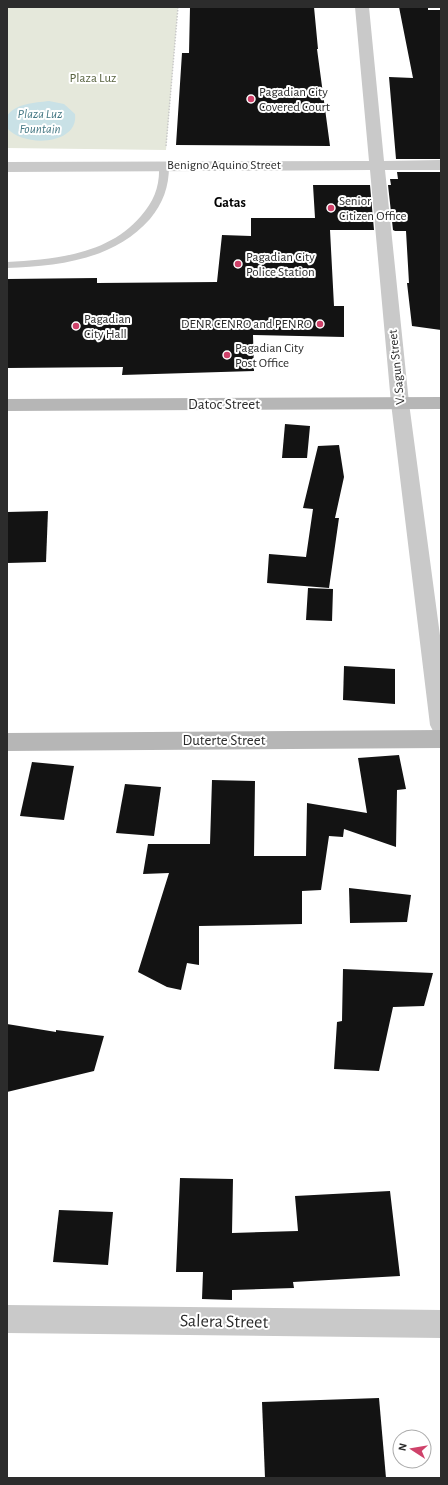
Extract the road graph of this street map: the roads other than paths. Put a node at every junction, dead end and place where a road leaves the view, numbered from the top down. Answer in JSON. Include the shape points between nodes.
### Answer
{"nodes":[{"id":1,"x":362,"y":7,"type":"edge"},
{"id":2,"x":377,"y":165,"type":"junction"},
{"id":3,"x":441,"y":165,"type":"edge"},
{"id":4,"x":164,"y":166,"type":"junction"},
{"id":5,"x":7,"y":167,"type":"edge"},
{"id":6,"x":7,"y":265,"type":"edge"},
{"id":7,"x":400,"y":403,"type":"junction"},
{"id":8,"x":441,"y":403,"type":"edge"},
{"id":9,"x":7,"y":405,"type":"edge"},
{"id":10,"x":441,"y":725,"type":"edge"},
{"id":11,"x":441,"y":739,"type":"edge"},
{"id":12,"x":7,"y":742,"type":"edge"},
{"id":13,"x":7,"y":1319,"type":"edge"},
{"id":14,"x":441,"y":1324,"type":"edge"}],
"edges":[{"from":1,"to":2,"type":"street","name":"V. Sagun Street"},
{"from":2,"to":3,"type":"street","name":"Benigno Aquino Street"},
{"from":2,"to":4,"type":"street","name":"Benigno Aquino Street"},
{"from":2,"to":7,"type":"street","name":"V. Sagun Street"},
{"from":4,"to":5,"type":"street","name":"Benigno Aquino Street"},
{"from":4,"to":6,"type":"lane","via":[[165,182],[158,200],[143,222],[126,237],[98,250],[69,259]]},
{"from":7,"to":8,"type":"street","name":"Datoc Street"},
{"from":7,"to":9,"type":"street","name":"Datoc Street"},
{"from":7,"to":10,"type":"street","name":"V. Sagun Street"},
{"from":11,"to":12,"type":"street","name":"Duterte Street"},
{"from":13,"to":14,"type":"street","name":"Salera Street"}]}
